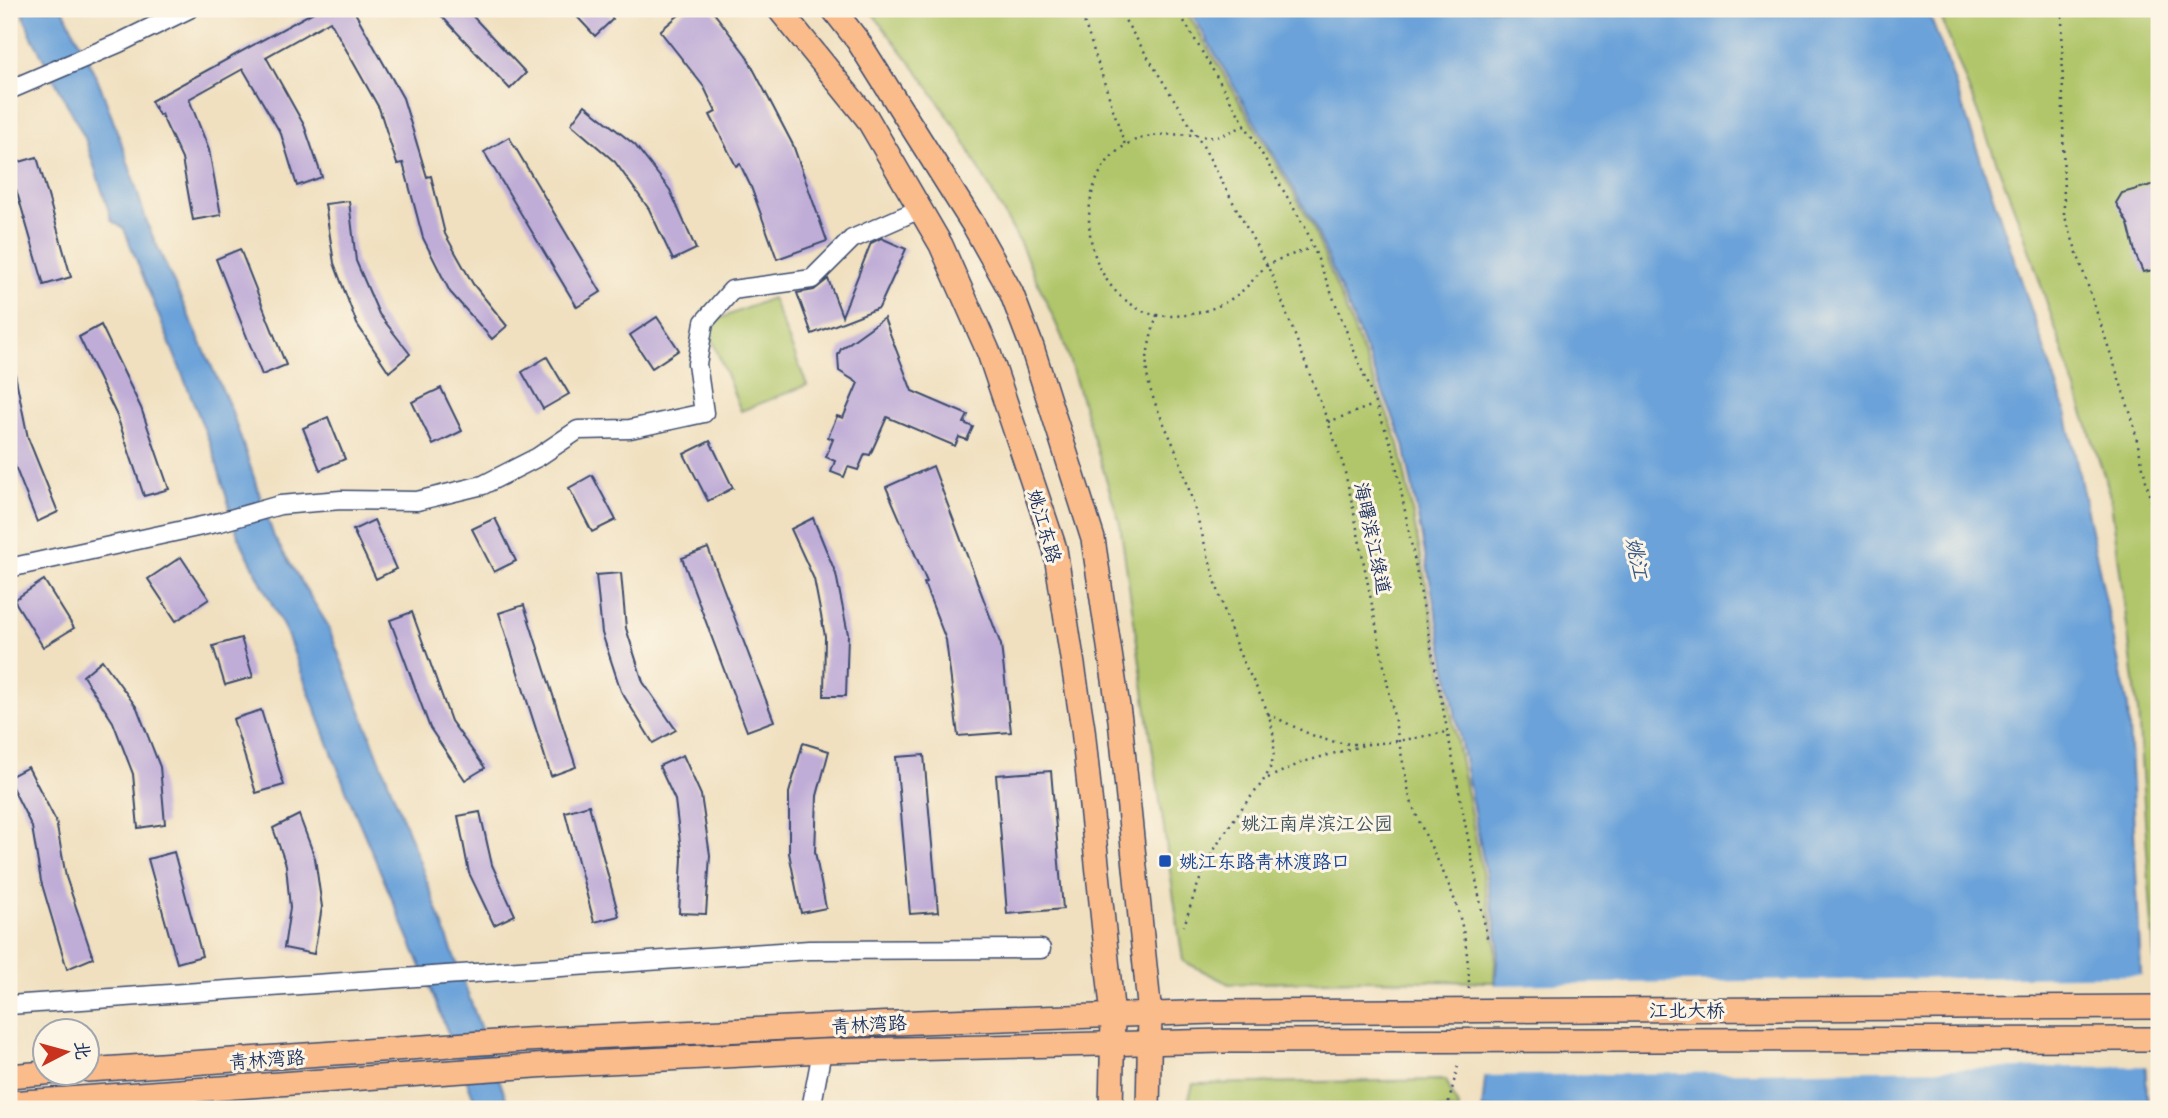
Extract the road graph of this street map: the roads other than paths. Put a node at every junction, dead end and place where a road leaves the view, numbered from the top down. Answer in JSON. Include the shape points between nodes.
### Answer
{"nodes":[{"id":1,"x":190,"y":9,"type":"edge"},
{"id":2,"x":779,"y":9,"type":"edge"},
{"id":3,"x":832,"y":9,"type":"edge"},
{"id":4,"x":9,"y":90,"type":"edge"},
{"id":5,"x":920,"y":209,"type":"junction"},
{"id":6,"x":9,"y":568,"type":"edge"},
{"id":7,"x":1041,"y":948,"type":"dead end"},
{"id":8,"x":9,"y":1005,"type":"edge"},
{"id":9,"x":2159,"y":1007,"type":"edge"},
{"id":10,"x":1214,"y":1013,"type":"joint"},
{"id":11,"x":1150,"y":1015,"type":"junction"},
{"id":12,"x":1113,"y":1017,"type":"junction"},
{"id":13,"x":2159,"y":1039,"type":"edge"},
{"id":14,"x":1222,"y":1041,"type":"joint"},
{"id":15,"x":1150,"y":1042,"type":"junction"},
{"id":16,"x":1113,"y":1043,"type":"junction"},
{"id":17,"x":821,"y":1051,"type":"junction"},
{"id":18,"x":102,"y":1069,"type":"edge"},
{"id":19,"x":32,"y":1075,"type":"edge"},
{"id":20,"x":9,"y":1076,"type":"edge"},
{"id":21,"x":9,"y":1103,"type":"edge"},
{"id":22,"x":811,"y":1109,"type":"edge"},
{"id":23,"x":1111,"y":1109,"type":"edge"},
{"id":24,"x":1148,"y":1109,"type":"edge"}],
"edges":[{"from":1,"to":4,"type":"street"},
{"from":2,"to":5,"type":"main road","name":"姚江东路","via":[[867,118]]},
{"from":3,"to":11,"type":"main road","via":[[858,41],[1011,292],[1093,539],[1120,720]]},
{"from":5,"to":6,"type":"street","via":[[852,239],[812,279],[732,290],[704,322],[697,364],[704,413],[630,429],[578,430],[483,485],[417,501],[280,505]]},
{"from":5,"to":12,"type":"main road","name":"姚江东路","via":[[989,353],[1055,549],[1083,729]]},
{"from":7,"to":8,"type":"street","via":[[809,950]]},
{"from":9,"to":10,"type":"main road","name":"江北大桥","bridge":true},
{"from":10,"to":11,"type":"main road","name":"青林湾路"},
{"from":11,"to":12,"type":"main road","name":"青林湾路"},
{"from":11,"to":15,"type":"main road"},
{"from":12,"to":16,"type":"main road","name":"姚江东路"},
{"from":12,"to":18,"type":"main road","name":"青林湾路","via":[[524,1040]]},
{"from":13,"to":14,"type":"main road","name":"江北大桥","bridge":true},
{"from":14,"to":15,"type":"main road","name":"青林湾路"},
{"from":15,"to":16,"type":"main road","name":"青林湾路"},
{"from":15,"to":24,"type":"main road"},
{"from":16,"to":17,"type":"main road","name":"青林湾路"},
{"from":16,"to":23,"type":"main road","name":"姚江东路"},
{"from":17,"to":21,"type":"main road","name":"青林湾路","via":[[453,1071]]},
{"from":17,"to":22,"type":"street"},
{"from":19,"to":20,"type":"main road"}]}
